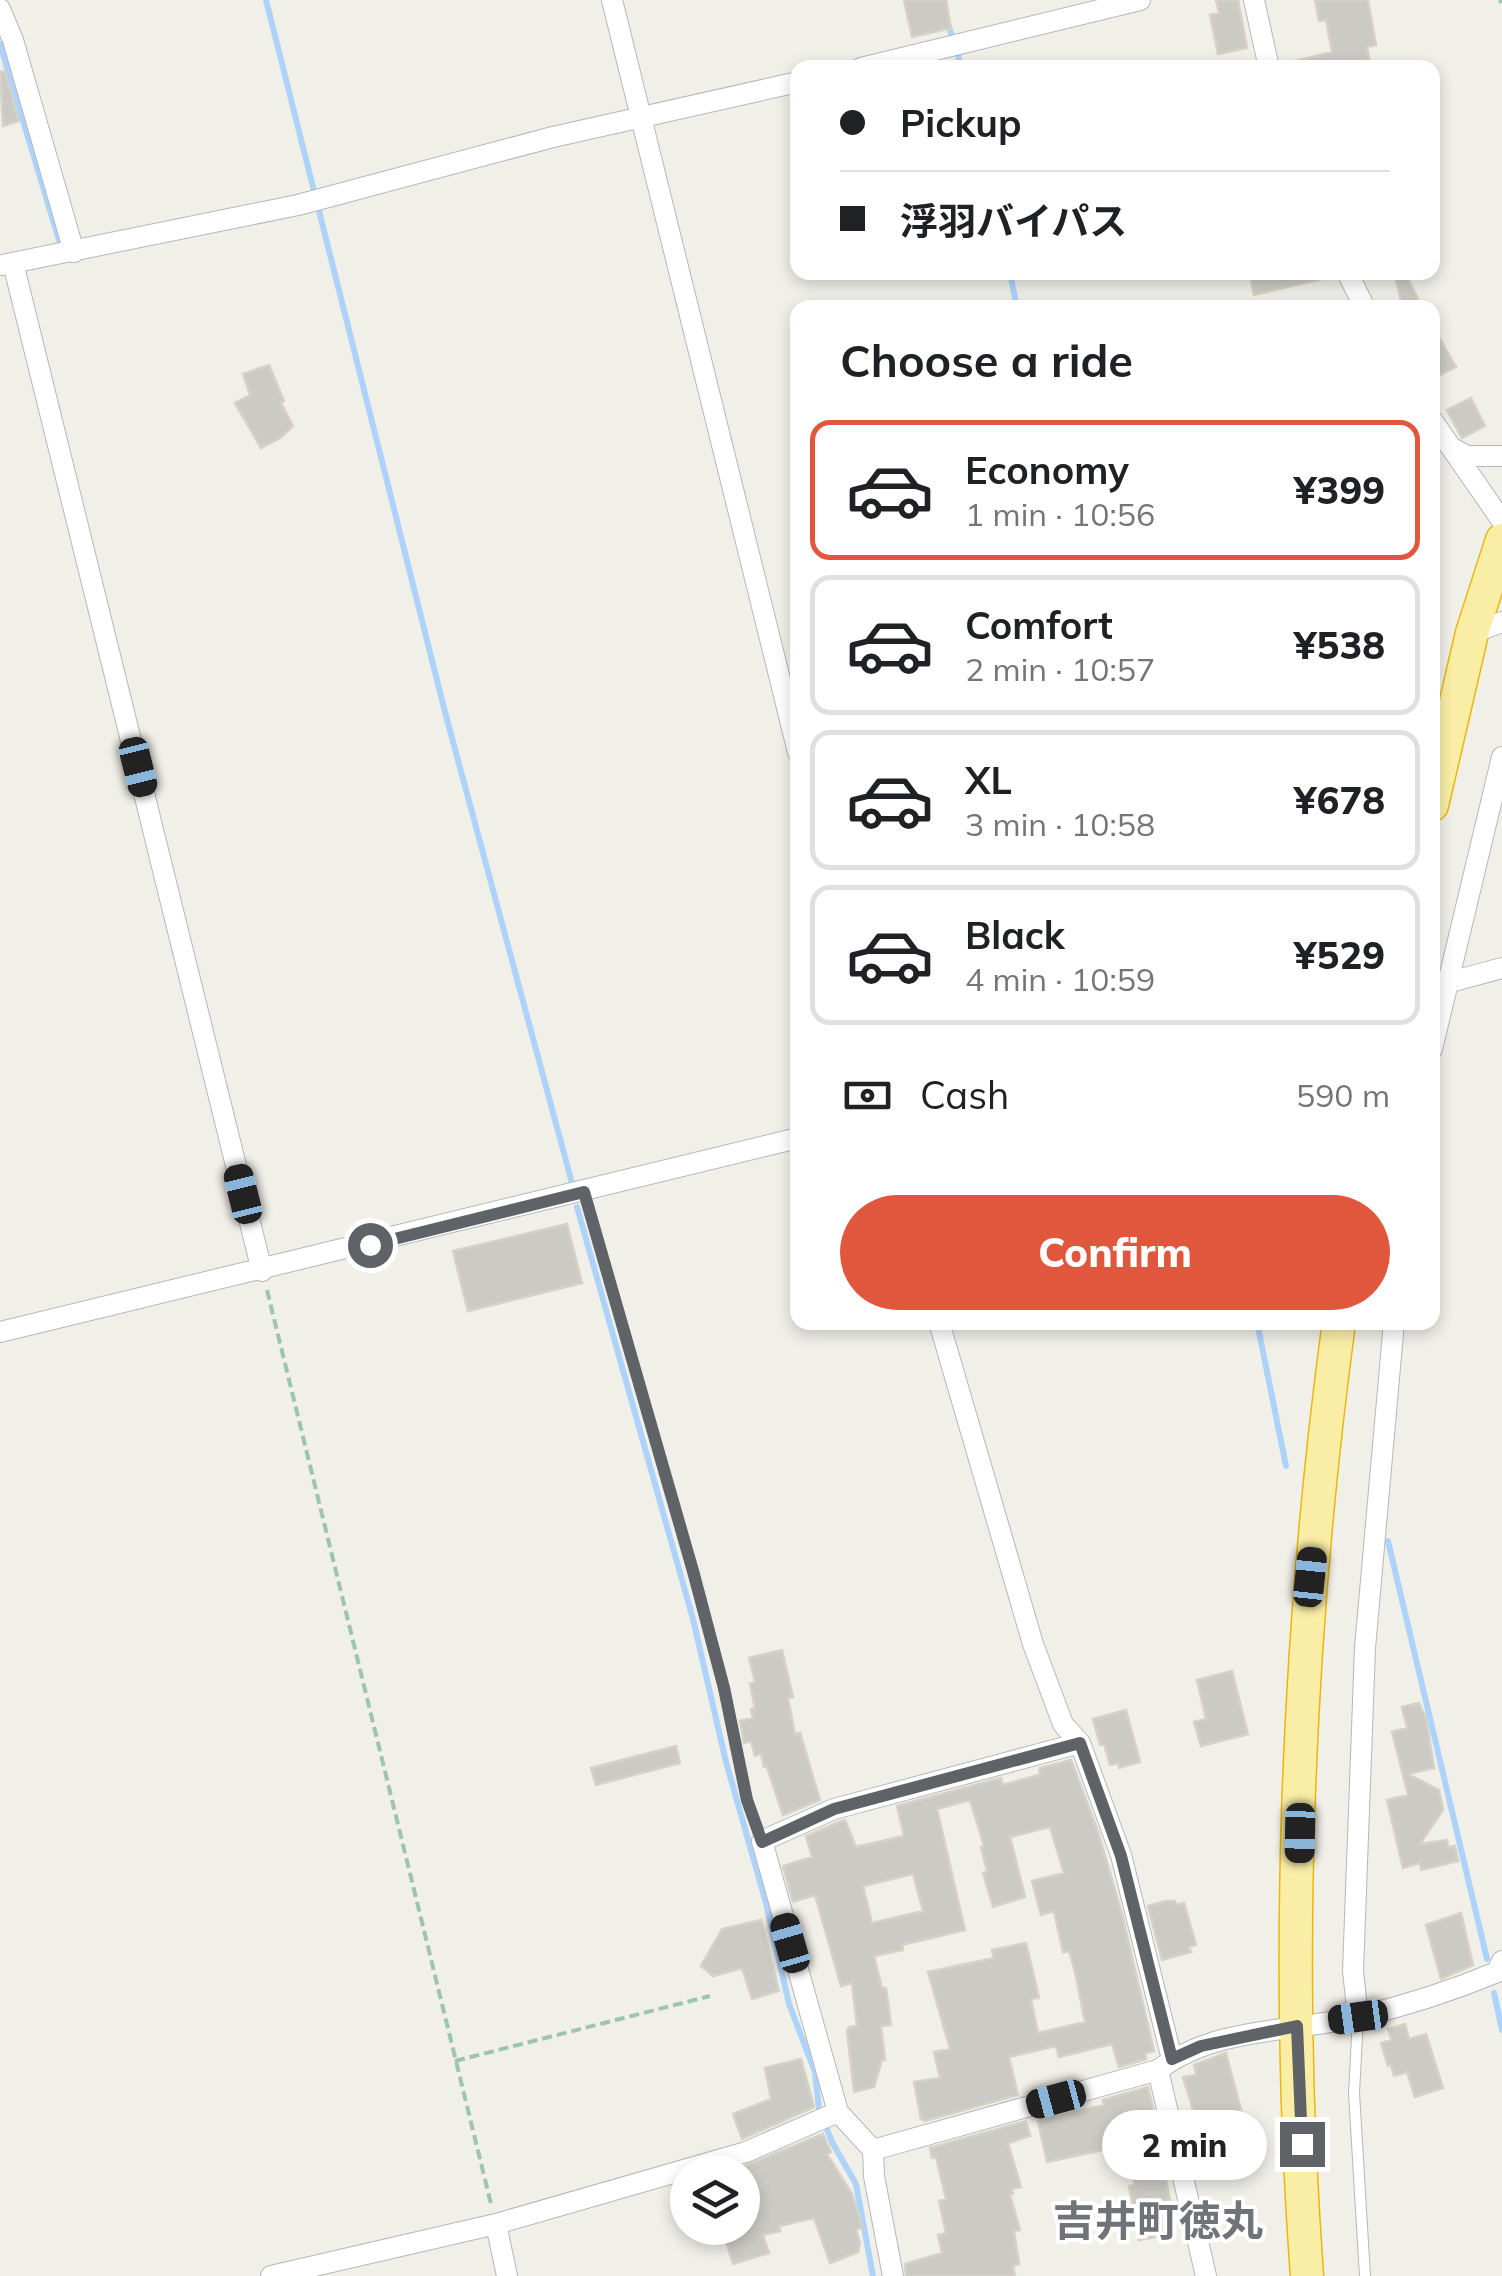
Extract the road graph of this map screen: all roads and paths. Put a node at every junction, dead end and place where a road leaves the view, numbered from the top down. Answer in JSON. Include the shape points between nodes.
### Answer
{"nodes":[{"id":1,"x":612,"y":0,"type":"edge"},
{"id":2,"x":1140,"y":0,"type":"edge"},
{"id":3,"x":1254,"y":0,"type":"edge"},
{"id":4,"x":0,"y":10,"type":"edge"},
{"id":5,"x":894,"y":60,"type":"edge"},
{"id":6,"x":1268,"y":60,"type":"edge"},
{"id":7,"x":790,"y":84,"type":"edge"},
{"id":8,"x":643,"y":118,"type":"junction"},
{"id":9,"x":74,"y":252,"type":"junction"},
{"id":10,"x":6,"y":264,"type":"edge"},
{"id":11,"x":1440,"y":432,"type":"edge"},
{"id":12,"x":1450,"y":447,"type":"junction"},
{"id":13,"x":1502,"y":456,"type":"edge"},
{"id":14,"x":1502,"y":521,"type":"edge"},
{"id":15,"x":1502,"y":540,"type":"edge"},
{"id":16,"x":1487,"y":628,"type":"edge"},
{"id":17,"x":790,"y":719,"type":"edge"},
{"id":18,"x":1502,"y":756,"type":"edge"},
{"id":19,"x":1440,"y":780,"type":"edge"},
{"id":20,"x":1502,"y":968,"type":"edge"},
{"id":21,"x":1440,"y":985,"type":"edge"},
{"id":22,"x":790,"y":1140,"type":"edge"},
{"id":23,"x":584,"y":1192,"type":"junction"},
{"id":24,"x":262,"y":1271,"type":"junction"},
{"id":25,"x":941,"y":1330,"type":"edge"},
{"id":26,"x":1338,"y":1330,"type":"edge"},
{"id":27,"x":1393,"y":1330,"type":"edge"},
{"id":28,"x":0,"y":1332,"type":"edge"},
{"id":29,"x":1080,"y":1743,"type":"junction"},
{"id":30,"x":762,"y":1842,"type":"junction"},
{"id":31,"x":1502,"y":1961,"type":"edge"},
{"id":32,"x":710,"y":1996,"type":"dead end"},
{"id":33,"x":1358,"y":2017,"type":"junction"},
{"id":34,"x":1297,"y":2026,"type":"junction"},
{"id":35,"x":456,"y":2060,"type":"junction"},
{"id":36,"x":1165,"y":2064,"type":"junction"},
{"id":37,"x":833,"y":2114,"type":"junction"},
{"id":38,"x":873,"y":2150,"type":"junction"},
{"id":39,"x":496,"y":2224,"type":"junction"},
{"id":40,"x":272,"y":2276,"type":"edge"},
{"id":41,"x":507,"y":2276,"type":"edge"},
{"id":42,"x":893,"y":2276,"type":"edge"},
{"id":43,"x":1206,"y":2276,"type":"edge"},
{"id":44,"x":1308,"y":2276,"type":"edge"},
{"id":45,"x":1365,"y":2276,"type":"edge"}],
"edges":[{"from":1,"to":8,"type":"street"},
{"from":2,"to":5,"type":"street"},
{"from":3,"to":6,"type":"street"},
{"from":4,"to":9,"type":"street"},
{"from":7,"to":8,"type":"street"},
{"from":8,"to":9,"type":"street","via":[[298,205]]},
{"from":8,"to":17,"type":"street"},
{"from":9,"to":10,"type":"street"},
{"from":10,"to":24,"type":"street"},
{"from":11,"to":12,"type":"street"},
{"from":12,"to":13,"type":"street","via":[[1467,456]]},
{"from":12,"to":14,"type":"street"},
{"from":15,"to":16,"type":"highway"},
{"from":16,"to":19,"type":"highway"},
{"from":18,"to":21,"type":"street"},
{"from":20,"to":21,"type":"street"},
{"from":22,"to":23,"type":"street"},
{"from":23,"to":24,"type":"street"},
{"from":23,"to":30,"type":"lane","via":[[693,1571]]},
{"from":24,"to":28,"type":"street"},
{"from":24,"to":35,"type":"path"},
{"from":25,"to":29,"type":"street","via":[[1032,1644],[1063,1724]]},
{"from":26,"to":34,"type":"highway","via":[[1310,1577]]},
{"from":27,"to":33,"type":"street","via":[[1365,1648],[1353,1972]]},
{"from":29,"to":30,"type":"street","via":[[834,1809]]},
{"from":29,"to":36,"type":"street","via":[[1121,1856]]},
{"from":30,"to":37,"type":"street"},
{"from":31,"to":33,"type":"street","via":[[1498,1972]]},
{"from":32,"to":35,"type":"path"},
{"from":33,"to":34,"type":"street"},
{"from":33,"to":45,"type":"lane","via":[[1354,2093]]},
{"from":34,"to":36,"type":"street","via":[[1201,2046]]},
{"from":34,"to":44,"type":"highway"},
{"from":35,"to":39,"type":"path"},
{"from":36,"to":38,"type":"street"},
{"from":36,"to":43,"type":"street"},
{"from":37,"to":38,"type":"street"},
{"from":37,"to":39,"type":"street","via":[[746,2152]]},
{"from":38,"to":42,"type":"street"},
{"from":39,"to":40,"type":"street"},
{"from":39,"to":41,"type":"street"}]}
